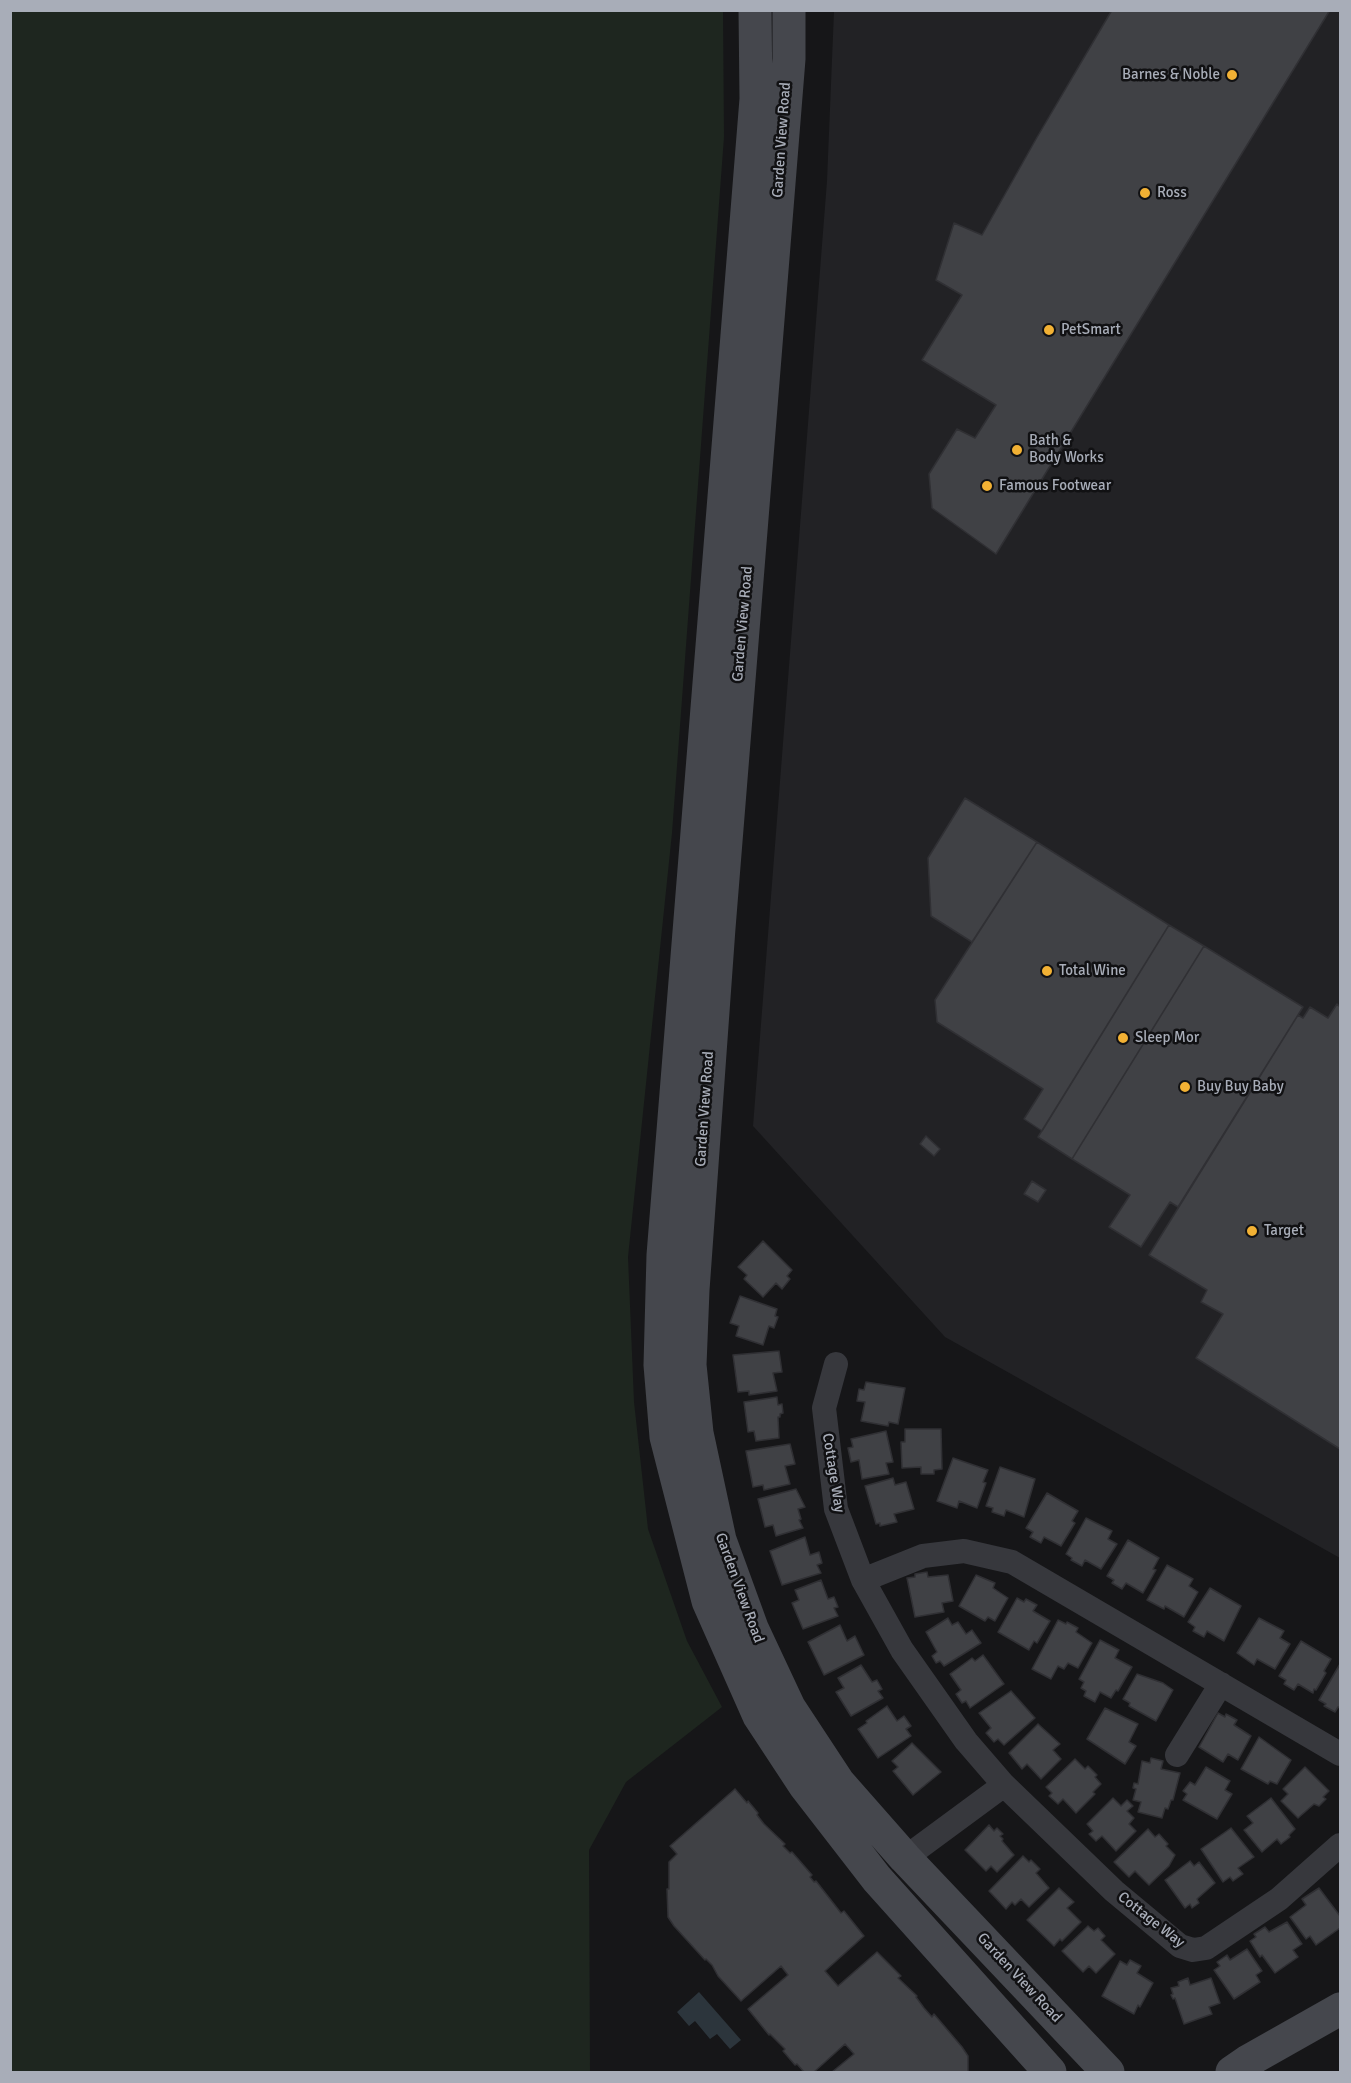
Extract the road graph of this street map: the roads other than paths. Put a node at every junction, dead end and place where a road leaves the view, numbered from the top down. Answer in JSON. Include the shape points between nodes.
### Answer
{"nodes":[{"id":1,"x":755,"y":10,"type":"edge"},
{"id":2,"x":789,"y":10,"type":"edge"},
{"id":3,"x":836,"y":1364,"type":"dead end"},
{"id":4,"x":863,"y":1580,"type":"junction"},
{"id":5,"x":1221,"y":1684,"type":"junction"},
{"id":6,"x":1177,"y":1755,"type":"dead end"},
{"id":7,"x":1341,"y":1755,"type":"edge"},
{"id":8,"x":1004,"y":1785,"type":"junction"},
{"id":9,"x":1341,"y":1845,"type":"edge"},
{"id":10,"x":904,"y":1858,"type":"junction"},
{"id":11,"x":1341,"y":2009,"type":"edge"},
{"id":12,"x":1050,"y":2073,"type":"edge"},
{"id":13,"x":1108,"y":2073,"type":"edge"},
{"id":14,"x":1232,"y":2073,"type":"edge"}],
"edges":[{"from":1,"to":12,"type":"main road","name":"Garden View Road","via":[[756,99],[663,1255],[660,1365],[666,1437],[708,1601],[759,1716],[805,1786],[877,1879]]},
{"from":2,"to":10,"type":"main road","name":"Garden View Road","via":[[708,1066],[690,1365],[708,1490],[720,1540],[752,1628],[789,1707],[839,1783]]},
{"from":3,"to":4,"type":"street","name":"Cottage Way","via":[[824,1408],[836,1509]]},
{"from":4,"to":5,"type":"street","via":[[923,1556],[964,1551],[1012,1562]]},
{"from":4,"to":8,"type":"street","name":"Cottage Way","via":[[902,1650],[966,1741]]},
{"from":5,"to":6,"type":"street"},
{"from":5,"to":7,"type":"street"},
{"from":8,"to":9,"type":"street","name":"Cottage Way","via":[[1114,1892],[1180,1946],[1193,1950],[1206,1948],[1279,1899]]},
{"from":8,"to":10,"type":"street"},
{"from":10,"to":13,"type":"main road","name":"Garden View Road"},
{"from":11,"to":14,"type":"main road"}]}
